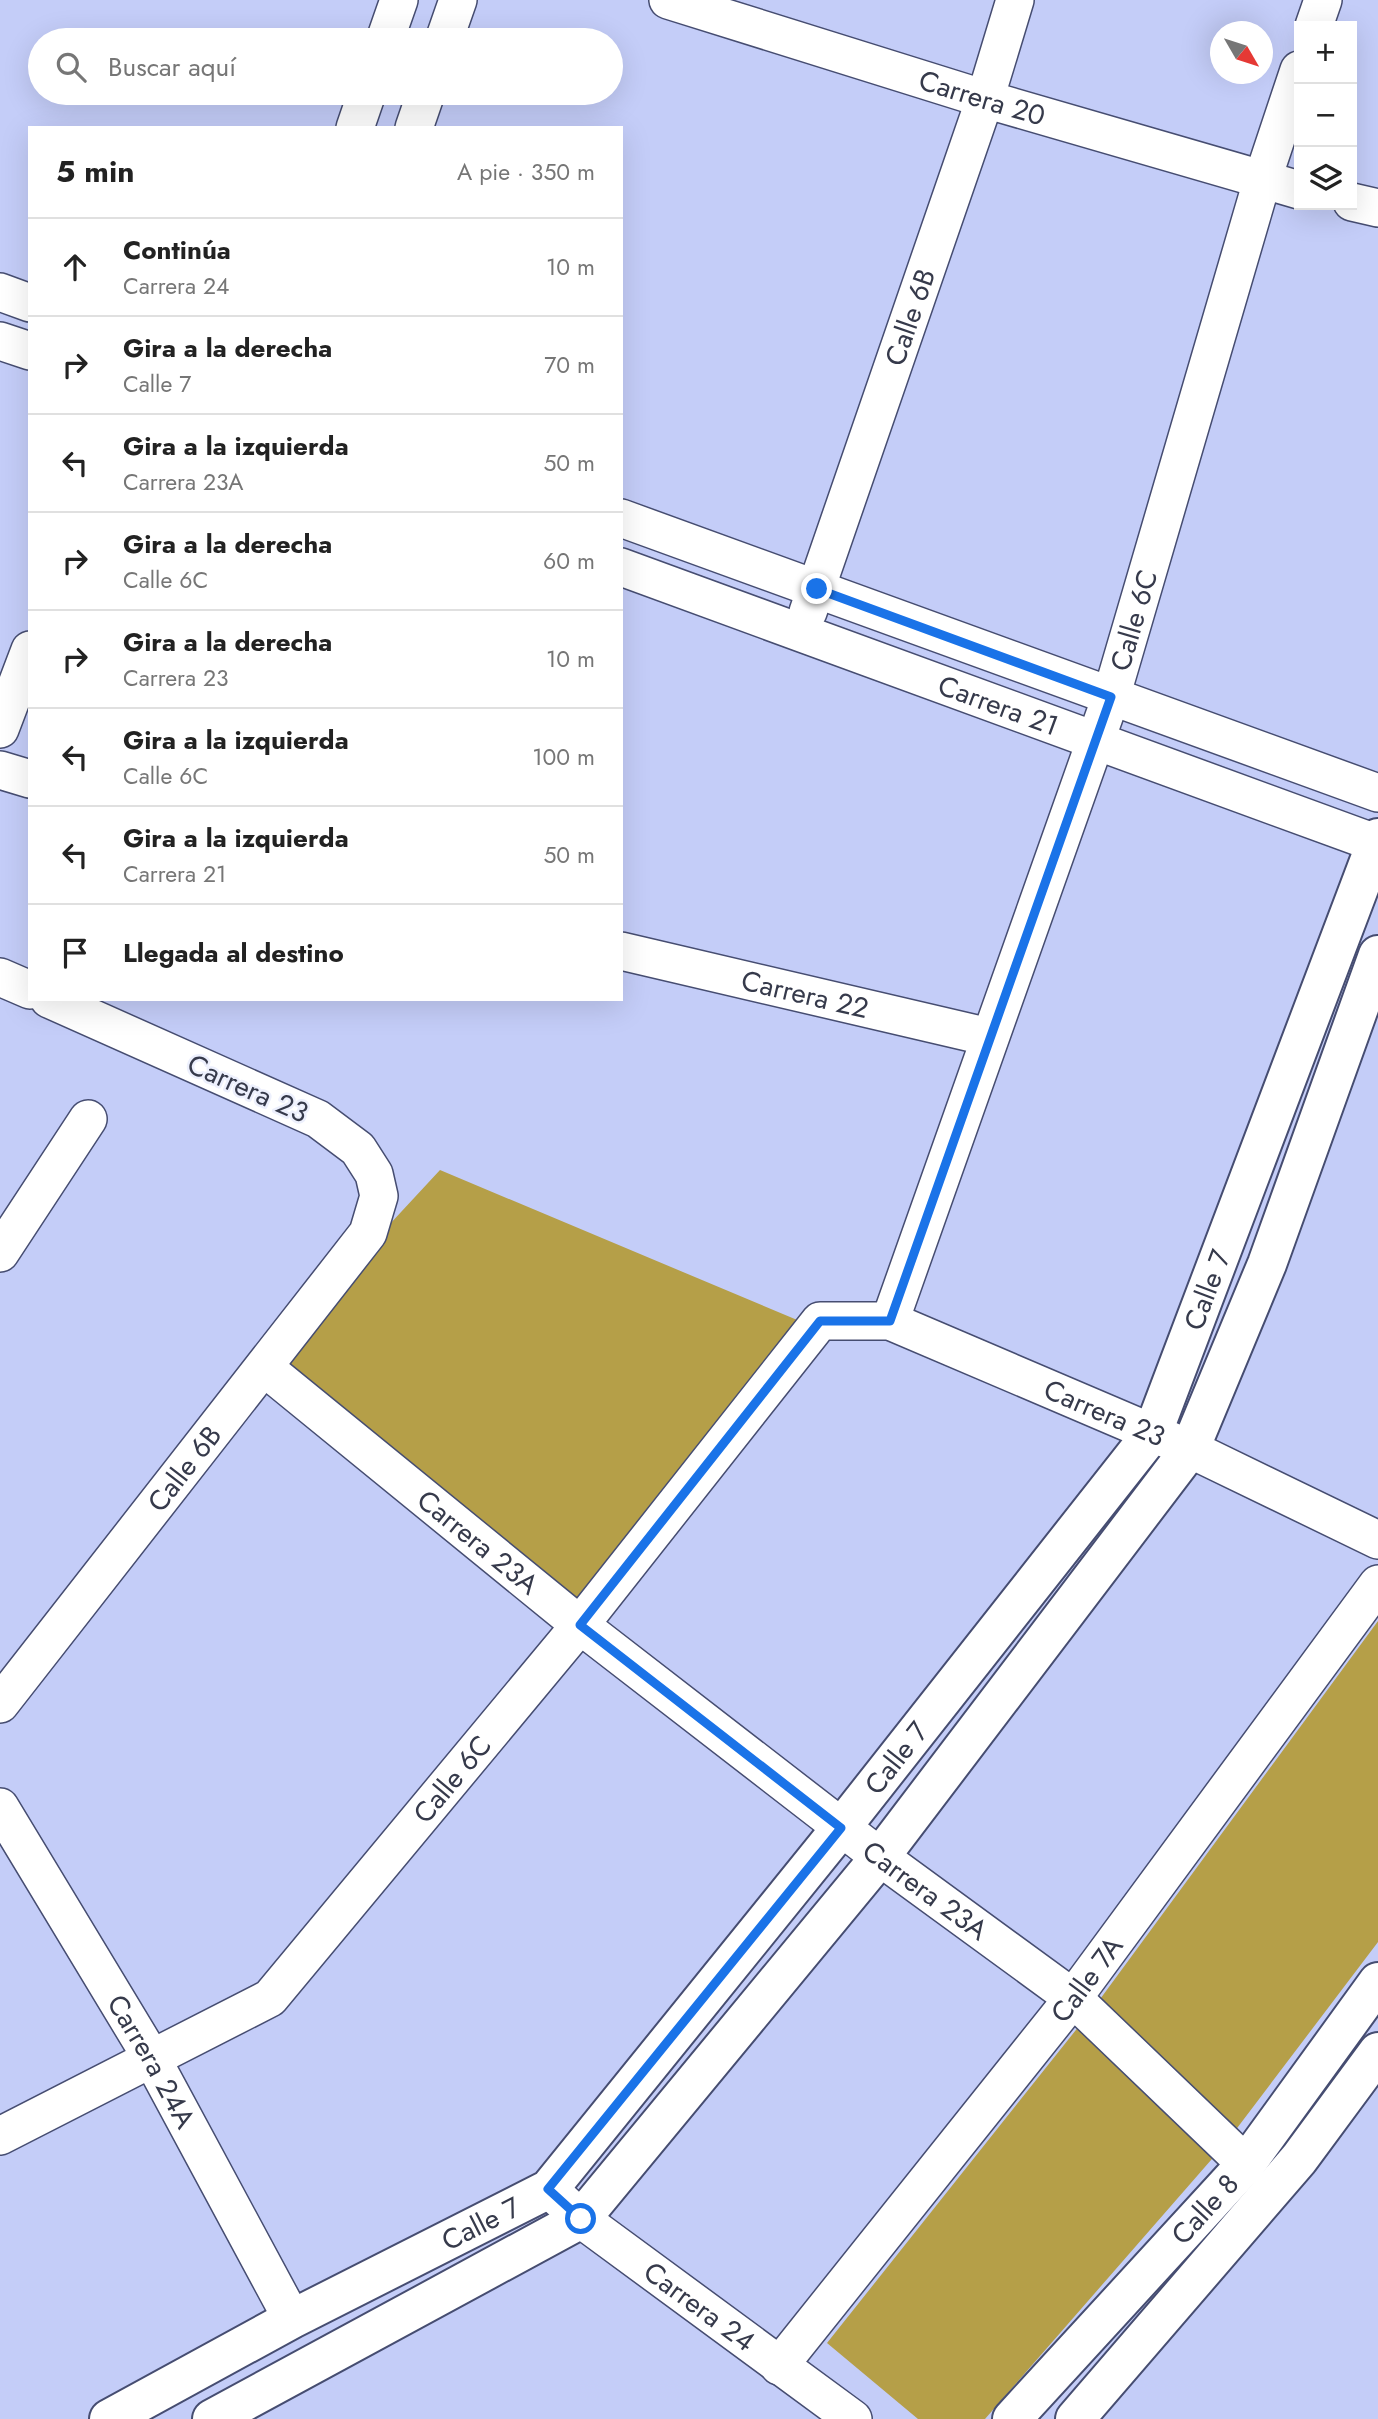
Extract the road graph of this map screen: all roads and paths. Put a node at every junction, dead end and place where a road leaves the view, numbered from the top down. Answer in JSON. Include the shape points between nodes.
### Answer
{"nodes":[{"id":1,"x":398,"y":0,"type":"edge"},
{"id":2,"x":458,"y":0,"type":"edge"},
{"id":3,"x":668,"y":0,"type":"edge"},
{"id":4,"x":1015,"y":0,"type":"edge"},
{"id":5,"x":1323,"y":0,"type":"edge"},
{"id":6,"x":713,"y":7,"type":"edge"},
{"id":7,"x":1316,"y":21,"type":"edge"},
{"id":8,"x":389,"y":28,"type":"edge"},
{"id":9,"x":448,"y":28,"type":"edge"},
{"id":10,"x":1294,"y":84,"type":"edge"},
{"id":11,"x":985,"y":99,"type":"junction"},
{"id":12,"x":363,"y":105,"type":"edge"},
{"id":13,"x":422,"y":105,"type":"edge"},
{"id":14,"x":356,"y":126,"type":"edge"},
{"id":15,"x":415,"y":126,"type":"edge"},
{"id":16,"x":1262,"y":181,"type":"junction"},
{"id":17,"x":1294,"y":189,"type":"edge"},
{"id":18,"x":1357,"y":203,"type":"edge"},
{"id":19,"x":1378,"y":208,"type":"edge"},
{"id":20,"x":0,"y":292,"type":"edge"},
{"id":21,"x":28,"y":302,"type":"edge"},
{"id":22,"x":0,"y":341,"type":"edge"},
{"id":23,"x":28,"y":350,"type":"edge"},
{"id":24,"x":623,"y":519,"type":"edge"},
{"id":25,"x":623,"y":568,"type":"edge"},
{"id":26,"x":817,"y":589,"type":"junction"},
{"id":27,"x":800,"y":632,"type":"junction"},
{"id":28,"x":28,"y":655,"type":"edge"},
{"id":29,"x":1111,"y":697,"type":"junction"},
{"id":30,"x":0,"y":729,"type":"edge"},
{"id":31,"x":1095,"y":740,"type":"junction"},
{"id":32,"x":0,"y":770,"type":"edge"},
{"id":33,"x":28,"y":778,"type":"edge"},
{"id":34,"x":1378,"y":793,"type":"edge"},
{"id":35,"x":1377,"y":841,"type":"edge"},
{"id":36,"x":623,"y":951,"type":"edge"},
{"id":37,"x":1378,"y":955,"type":"edge"},
{"id":38,"x":0,"y":977,"type":"edge"},
{"id":39,"x":28,"y":989,"type":"edge"},
{"id":40,"x":53,"y":1001,"type":"edge"},
{"id":41,"x":989,"y":1037,"type":"junction"},
{"id":42,"x":88,"y":1119,"type":"dead end"},
{"id":43,"x":368,"y":1233,"type":"joint"},
{"id":44,"x":0,"y":1253,"type":"edge"},
{"id":45,"x":820,"y":1321,"type":"joint"},
{"id":46,"x":890,"y":1321,"type":"junction"},
{"id":47,"x":265,"y":1368,"type":"junction"},
{"id":48,"x":1153,"y":1432,"type":"junction"},
{"id":49,"x":1190,"y":1449,"type":"junction"},
{"id":50,"x":1378,"y":1540,"type":"edge"},
{"id":51,"x":1378,"y":1584,"type":"edge"},
{"id":52,"x":580,"y":1625,"type":"junction"},
{"id":53,"x":0,"y":1704,"type":"edge"},
{"id":54,"x":0,"y":1808,"type":"edge"},
{"id":55,"x":841,"y":1828,"type":"junction"},
{"id":56,"x":880,"y":1857,"type":"junction"},
{"id":57,"x":1378,"y":1982,"type":"edge"},
{"id":58,"x":1073,"y":1998,"type":"junction"},
{"id":59,"x":1378,"y":2052,"type":"edge"},
{"id":60,"x":151,"y":2057,"type":"junction"},
{"id":61,"x":0,"y":2136,"type":"edge"},
{"id":62,"x":1246,"y":2164,"type":"junction"},
{"id":63,"x":548,"y":2189,"type":"junction"},
{"id":64,"x":581,"y":2219,"type":"junction"},
{"id":65,"x":292,"y":2319,"type":"junction"},
{"id":66,"x":779,"y":2366,"type":"junction"},
{"id":67,"x":109,"y":2419,"type":"edge"},
{"id":68,"x":212,"y":2419,"type":"edge"},
{"id":69,"x":853,"y":2419,"type":"edge"},
{"id":70,"x":1012,"y":2419,"type":"edge"},
{"id":71,"x":1075,"y":2419,"type":"edge"}],
"edges":[{"from":1,"to":8,"type":"street"},
{"from":2,"to":9,"type":"street"},
{"from":3,"to":6,"type":"street","name":"Carrera 20"},
{"from":4,"to":11,"type":"street","name":"Calle 6B"},
{"from":5,"to":7,"type":"street"},
{"from":6,"to":11,"type":"street","name":"Carrera 20"},
{"from":10,"to":16,"type":"street","name":"Calle 6C"},
{"from":11,"to":16,"type":"street","name":"Carrera 20"},
{"from":11,"to":26,"type":"street","name":"Calle 6B"},
{"from":12,"to":14,"type":"street"},
{"from":13,"to":15,"type":"street"},
{"from":16,"to":17,"type":"street","name":"Carrera 20"},
{"from":16,"to":29,"type":"street","name":"Calle 6C"},
{"from":18,"to":19,"type":"street"},
{"from":20,"to":21,"type":"street"},
{"from":22,"to":23,"type":"street"},
{"from":24,"to":26,"type":"street","name":"Carrera 21"},
{"from":25,"to":27,"type":"street","name":"Carrera 21"},
{"from":26,"to":27,"type":"street","name":"Calle 6B"},
{"from":26,"to":29,"type":"street","name":"Carrera 21"},
{"from":27,"to":31,"type":"street","name":"Carrera 21"},
{"from":28,"to":30,"type":"street"},
{"from":29,"to":31,"type":"street","name":"Calle 6C"},
{"from":29,"to":34,"type":"street","name":"Carrera 21"},
{"from":31,"to":35,"type":"street","name":"Carrera 21"},
{"from":31,"to":41,"type":"street","name":"Calle 6C"},
{"from":32,"to":33,"type":"street"},
{"from":35,"to":48,"type":"main road","name":"Calle 7"},
{"from":36,"to":41,"type":"street","name":"Carrera 22"},
{"from":37,"to":49,"type":"main road","name":"Calle 7","via":[[1268,1264]]},
{"from":38,"to":39,"type":"street"},
{"from":40,"to":43,"type":"street","name":"Carrera 23","via":[[318,1119],[358,1149],[374,1174],[379,1196]]},
{"from":41,"to":46,"type":"street","name":"Calle 6C"},
{"from":42,"to":44,"type":"street"},
{"from":43,"to":47,"type":"street","name":"Calle 6B"},
{"from":45,"to":46,"type":"street","name":"Carrera 23"},
{"from":45,"to":52,"type":"street","name":"Calle 6C"},
{"from":46,"to":48,"type":"street","name":"Carrera 23"},
{"from":47,"to":52,"type":"street","name":"Carrera 23A"},
{"from":47,"to":53,"type":"street","name":"Calle 6B"},
{"from":48,"to":49,"type":"street","name":"Carrera 23"},
{"from":48,"to":55,"type":"main road","name":"Calle 7"},
{"from":49,"to":50,"type":"street","name":"Carrera 23"},
{"from":49,"to":56,"type":"main road","name":"Calle 7"},
{"from":51,"to":58,"type":"street","name":"Calle 7A"},
{"from":52,"to":55,"type":"street","name":"Carrera 23A"},
{"from":52,"to":60,"type":"street","name":"Calle 6C","via":[[270,1998]]},
{"from":54,"to":60,"type":"street","name":"Carrera 24A"},
{"from":55,"to":56,"type":"street","name":"Carrera 23A"},
{"from":55,"to":63,"type":"main road","name":"Calle 7"},
{"from":56,"to":58,"type":"street","name":"Carrera 23A"},
{"from":56,"to":64,"type":"main road","name":"Calle 7"},
{"from":57,"to":62,"type":"main road","name":"Calle 8"},
{"from":58,"to":62,"type":"street","name":"Carrera 23A"},
{"from":58,"to":66,"type":"street","name":"Calle 7A"},
{"from":59,"to":71,"type":"main road","name":"Calle 8","via":[[1299,2159]]},
{"from":60,"to":61,"type":"street","name":"Calle 6C"},
{"from":60,"to":65,"type":"street","name":"Carrera 24A"},
{"from":62,"to":70,"type":"main road","name":"Calle 8"},
{"from":63,"to":64,"type":"street","name":"Carrera 24"},
{"from":63,"to":65,"type":"main road","name":"Calle 7"},
{"from":64,"to":66,"type":"street","name":"Carrera 24"},
{"from":64,"to":68,"type":"main road","name":"Calle 7"},
{"from":65,"to":67,"type":"main road","name":"Calle 7"},
{"from":66,"to":69,"type":"street","name":"Carrera 24"}]}
